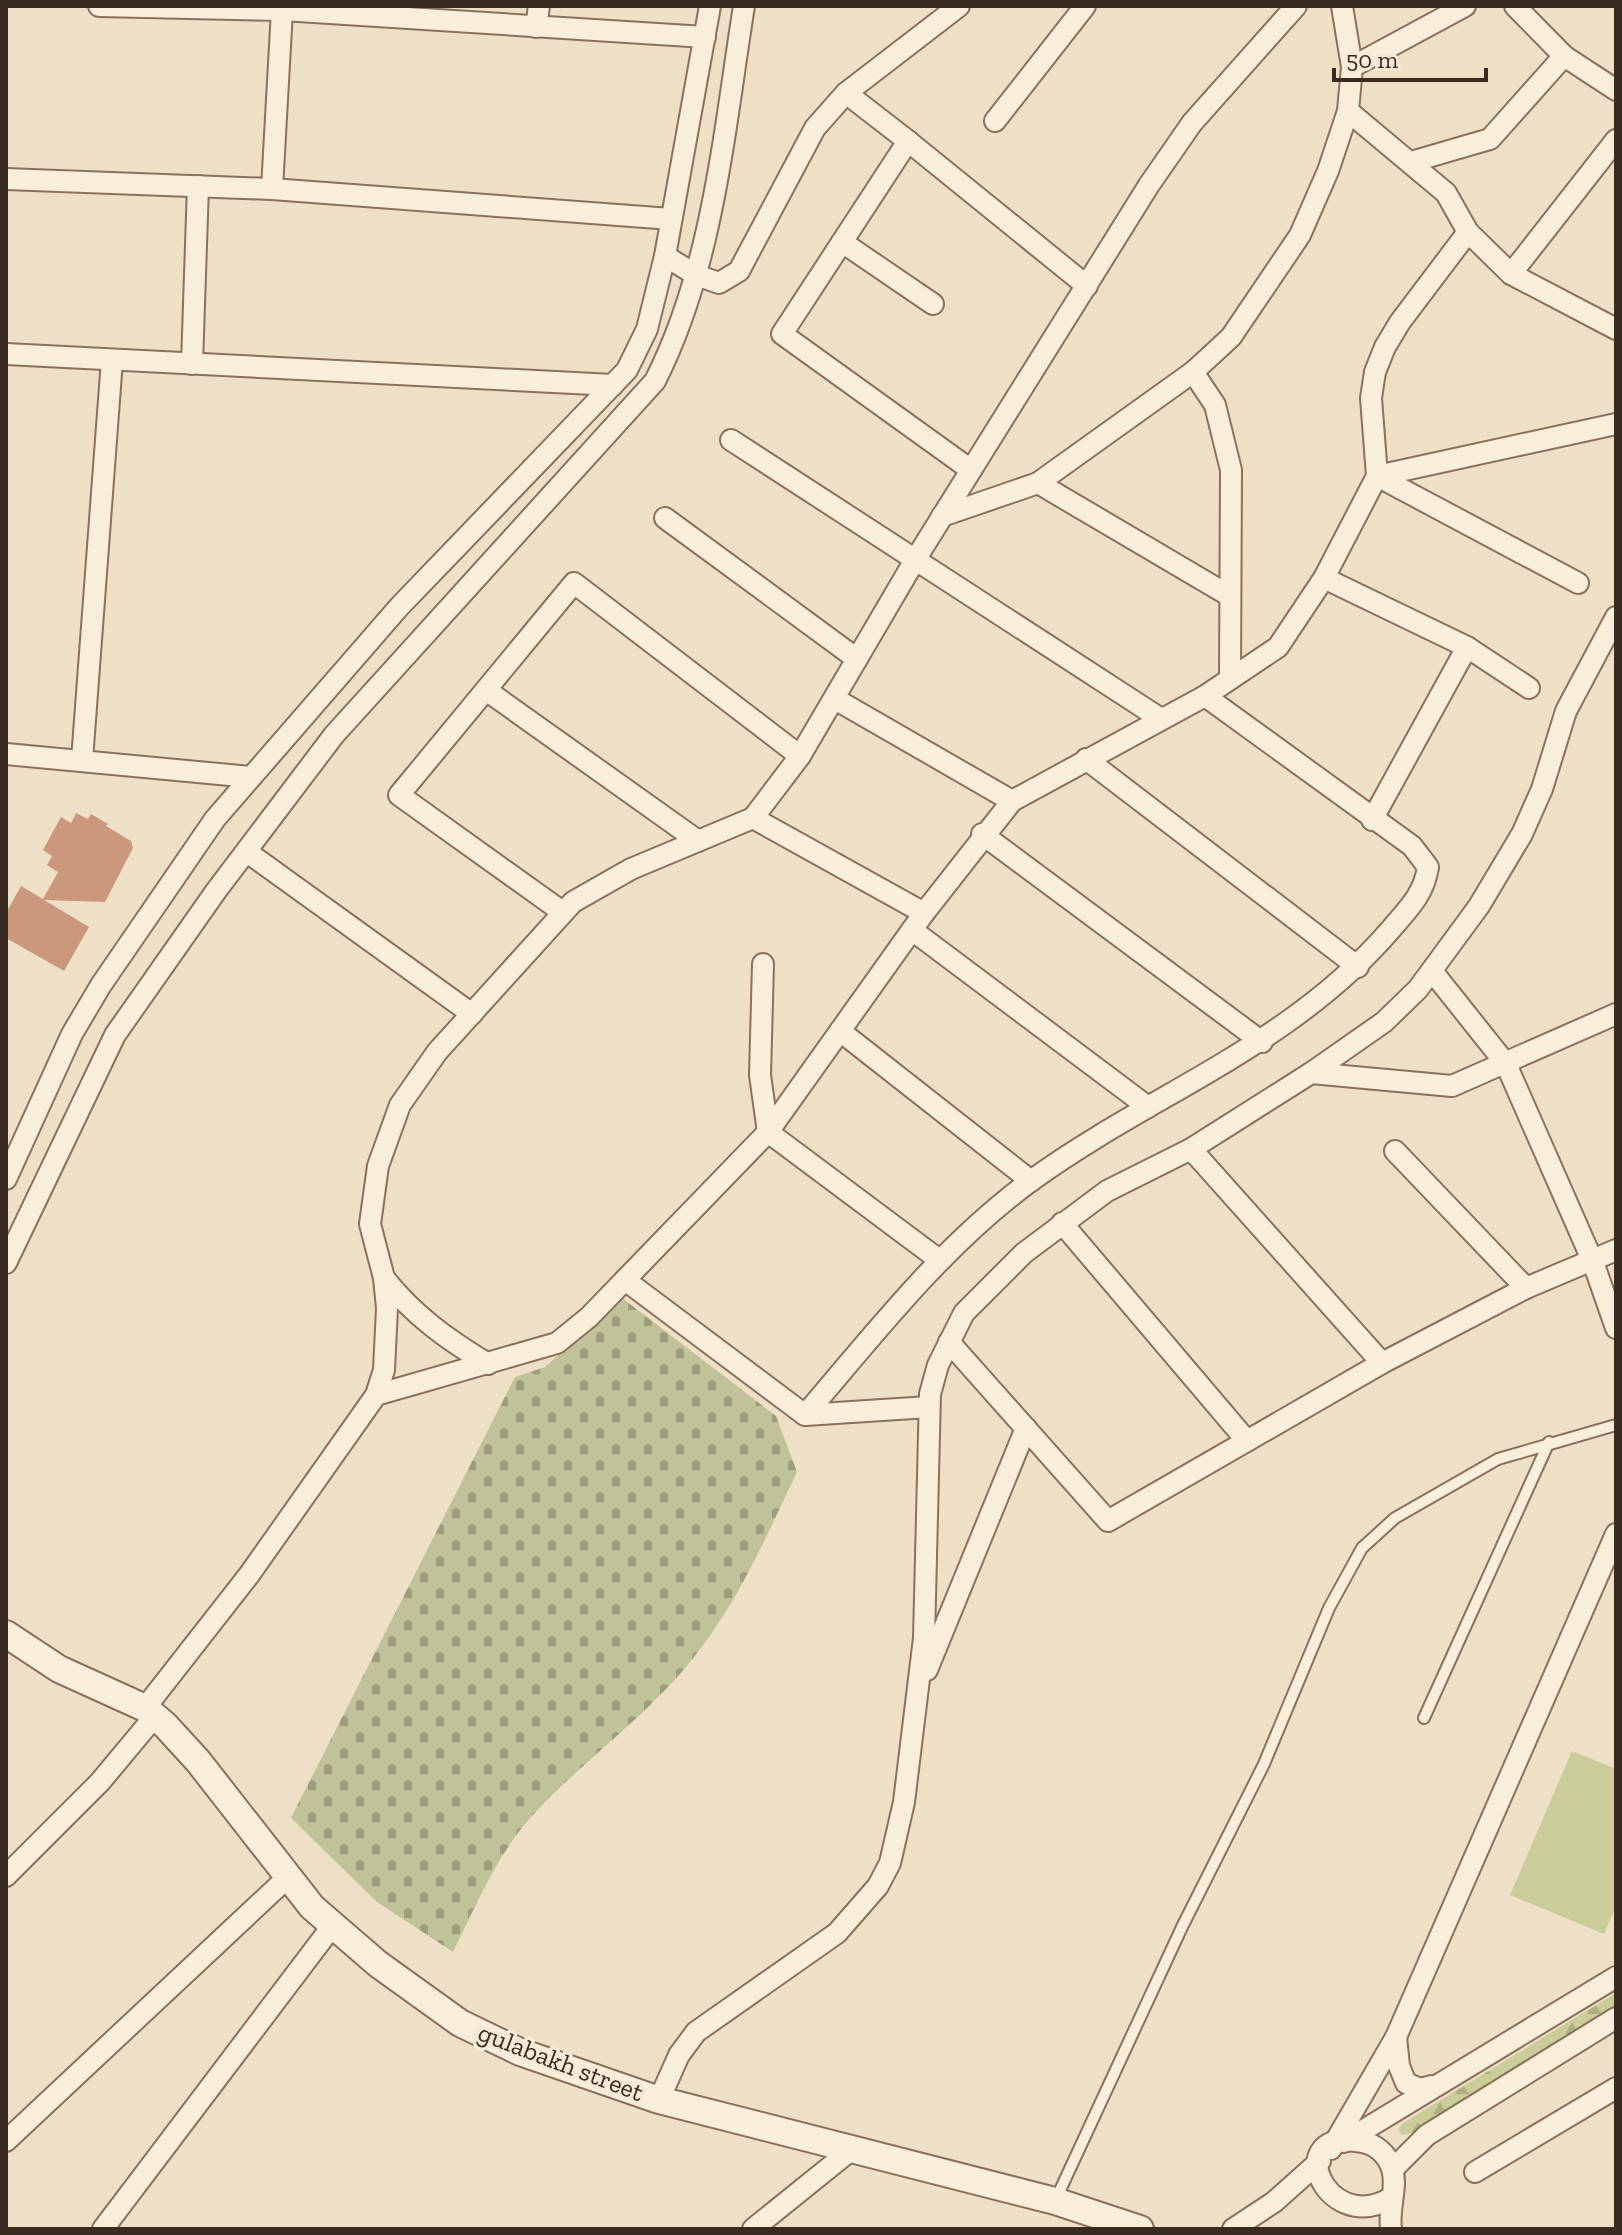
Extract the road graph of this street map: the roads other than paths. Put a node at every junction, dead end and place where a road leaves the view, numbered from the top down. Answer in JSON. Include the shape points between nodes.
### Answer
{"nodes":[{"id":1,"x":99,"y":6,"type":"edge"},
{"id":2,"x":710,"y":6,"type":"edge"},
{"id":3,"x":744,"y":6,"type":"edge"},
{"id":4,"x":959,"y":6,"type":"edge"},
{"id":5,"x":1085,"y":6,"type":"edge"},
{"id":6,"x":1296,"y":6,"type":"edge"},
{"id":7,"x":1342,"y":6,"type":"edge"},
{"id":8,"x":1465,"y":6,"type":"edge"},
{"id":9,"x":1515,"y":6,"type":"edge"},
{"id":10,"x":282,"y":10,"type":"junction"},
{"id":11,"x":380,"y":11,"type":"edge"},
{"id":12,"x":538,"y":16,"type":"edge"},
{"id":13,"x":705,"y":37,"type":"junction"},
{"id":14,"x":1564,"y":56,"type":"junction"},
{"id":15,"x":1352,"y":67,"type":"junction"},
{"id":16,"x":1616,"y":90,"type":"edge"},
{"id":17,"x":846,"y":93,"type":"junction"},
{"id":18,"x":1348,"y":111,"type":"junction"},
{"id":19,"x":995,"y":121,"type":"dead end"},
{"id":20,"x":908,"y":141,"type":"junction"},
{"id":21,"x":1613,"y":149,"type":"edge"},
{"id":22,"x":1411,"y":162,"type":"junction"},
{"id":23,"x":6,"y":179,"type":"edge"},
{"id":24,"x":198,"y":186,"type":"junction"},
{"id":25,"x":272,"y":189,"type":"junction"},
{"id":26,"x":671,"y":219,"type":"junction"},
{"id":27,"x":1468,"y":232,"type":"junction"},
{"id":28,"x":842,"y":242,"type":"junction"},
{"id":29,"x":665,"y":256,"type":"junction"},
{"id":30,"x":1511,"y":274,"type":"junction"},
{"id":31,"x":696,"y":275,"type":"junction"},
{"id":32,"x":1087,"y":286,"type":"junction"},
{"id":33,"x":933,"y":304,"type":"dead end"},
{"id":34,"x":1616,"y":329,"type":"edge"},
{"id":35,"x":6,"y":354,"type":"edge"},
{"id":36,"x":112,"y":360,"type":"junction"},
{"id":37,"x":192,"y":364,"type":"junction"},
{"id":38,"x":1193,"y":372,"type":"junction"},
{"id":39,"x":613,"y":385,"type":"junction"},
{"id":40,"x":1616,"y":424,"type":"edge"},
{"id":41,"x":731,"y":440,"type":"dead end"},
{"id":42,"x":971,"y":470,"type":"junction"},
{"id":43,"x":1377,"y":476,"type":"junction"},
{"id":44,"x":1038,"y":483,"type":"junction"},
{"id":45,"x":942,"y":516,"type":"junction"},
{"id":46,"x":665,"y":518,"type":"dead end"},
{"id":47,"x":915,"y":560,"type":"junction"},
{"id":48,"x":1324,"y":578,"type":"junction"},
{"id":49,"x":1578,"y":583,"type":"dead end"},
{"id":50,"x":1228,"y":595,"type":"junction"},
{"id":51,"x":1616,"y":617,"type":"edge"},
{"id":52,"x":1467,"y":647,"type":"junction"},
{"id":53,"x":857,"y":659,"type":"junction"},
{"id":54,"x":1230,"y":679,"type":"junction"},
{"id":55,"x":1529,"y":688,"type":"dead end"},
{"id":56,"x":486,"y":690,"type":"junction"},
{"id":57,"x":1205,"y":696,"type":"junction"},
{"id":58,"x":835,"y":699,"type":"junction"},
{"id":59,"x":1161,"y":719,"type":"junction"},
{"id":60,"x":6,"y":754,"type":"edge"},
{"id":61,"x":800,"y":756,"type":"junction"},
{"id":62,"x":1086,"y":759,"type":"junction"},
{"id":63,"x":82,"y":760,"type":"junction"},
{"id":64,"x":251,"y":777,"type":"junction"},
{"id":65,"x":1012,"y":801,"type":"junction"},
{"id":66,"x":753,"y":818,"type":"junction"},
{"id":67,"x":1372,"y":820,"type":"junction"},
{"id":68,"x":982,"y":834,"type":"junction"},
{"id":69,"x":698,"y":841,"type":"junction"},
{"id":70,"x":247,"y":852,"type":"junction"},
{"id":71,"x":561,"y":911,"type":"junction"},
{"id":72,"x":924,"y":913,"type":"junction"},
{"id":73,"x":912,"y":930,"type":"junction"},
{"id":74,"x":763,"y":964,"type":"dead end"},
{"id":75,"x":1358,"y":967,"type":"junction"},
{"id":76,"x":1432,"y":971,"type":"junction"},
{"id":77,"x":472,"y":1014,"type":"junction"},
{"id":78,"x":1616,"y":1014,"type":"edge"},
{"id":79,"x":840,"y":1031,"type":"junction"},
{"id":80,"x":1262,"y":1042,"type":"junction"},
{"id":81,"x":1506,"y":1064,"type":"junction"},
{"id":82,"x":1311,"y":1073,"type":"junction"},
{"id":83,"x":1148,"y":1107,"type":"junction"},
{"id":84,"x":768,"y":1132,"type":"junction"},
{"id":85,"x":1191,"y":1149,"type":"junction"},
{"id":86,"x":1395,"y":1151,"type":"dead end"},
{"id":87,"x":6,"y":1179,"type":"edge"},
{"id":88,"x":1031,"y":1181,"type":"junction"},
{"id":89,"x":1062,"y":1223,"type":"junction"},
{"id":90,"x":1616,"y":1250,"type":"edge"},
{"id":91,"x":938,"y":1259,"type":"junction"},
{"id":92,"x":1593,"y":1262,"type":"junction"},
{"id":93,"x":6,"y":1263,"type":"edge"},
{"id":94,"x":384,"y":1278,"type":"junction"},
{"id":95,"x":625,"y":1280,"type":"junction"},
{"id":96,"x":1526,"y":1288,"type":"junction"},
{"id":97,"x":1616,"y":1328,"type":"edge"},
{"id":98,"x":949,"y":1342,"type":"junction"},
{"id":99,"x":1382,"y":1363,"type":"junction"},
{"id":100,"x":488,"y":1364,"type":"junction"},
{"id":101,"x":376,"y":1395,"type":"junction"},
{"id":102,"x":929,"y":1407,"type":"junction"},
{"id":103,"x":805,"y":1415,"type":"junction"},
{"id":104,"x":1616,"y":1425,"type":"edge"},
{"id":105,"x":1026,"y":1428,"type":"junction"},
{"id":106,"x":1247,"y":1441,"type":"junction"},
{"id":107,"x":1549,"y":1442,"type":"junction"},
{"id":108,"x":1616,"y":1534,"type":"edge"},
{"id":109,"x":6,"y":1634,"type":"edge"},
{"id":110,"x":6,"y":1656,"type":"edge"},
{"id":111,"x":59,"y":1669,"type":"junction"},
{"id":112,"x":917,"y":1696,"type":"junction"},
{"id":113,"x":150,"y":1712,"type":"junction"},
{"id":114,"x":1424,"y":1718,"type":"dead end"},
{"id":115,"x":6,"y":1876,"type":"edge"},
{"id":116,"x":288,"y":1877,"type":"junction"},
{"id":117,"x":333,"y":1925,"type":"junction"},
{"id":118,"x":1616,"y":1977,"type":"edge"},
{"id":119,"x":1616,"y":2018,"type":"edge"},
{"id":120,"x":1396,"y":2037,"type":"junction"},
{"id":121,"x":1432,"y":2086,"type":"junction"},
{"id":122,"x":1616,"y":2088,"type":"edge"},
{"id":123,"x":659,"y":2100,"type":"junction"},
{"id":124,"x":6,"y":2141,"type":"edge"},
{"id":125,"x":851,"y":2150,"type":"junction"},
{"id":126,"x":1332,"y":2151,"type":"junction"},
{"id":127,"x":1393,"y":2169,"type":"junction"},
{"id":128,"x":1475,"y":2172,"type":"dead end"},
{"id":129,"x":1389,"y":2199,"type":"junction"},
{"id":130,"x":1055,"y":2201,"type":"junction"},
{"id":131,"x":103,"y":2229,"type":"edge"},
{"id":132,"x":753,"y":2229,"type":"edge"},
{"id":133,"x":1140,"y":2229,"type":"edge"},
{"id":134,"x":1233,"y":2229,"type":"edge"},
{"id":135,"x":1391,"y":2229,"type":"edge"}],
"edges":[{"from":1,"to":10,"type":"street"},
{"from":2,"to":13,"type":"street"},
{"from":3,"to":31,"type":"street"},
{"from":4,"to":17,"type":"street"},
{"from":5,"to":19,"type":"street"},
{"from":6,"to":32,"type":"street","via":[[1173,149]]},
{"from":7,"to":15,"type":"street"},
{"from":8,"to":15,"type":"street"},
{"from":9,"to":14,"type":"street"},
{"from":10,"to":11,"type":"street"},
{"from":10,"to":25,"type":"street"},
{"from":11,"to":12,"type":"street"},
{"from":12,"to":13,"type":"street"},
{"from":13,"to":26,"type":"street"},
{"from":14,"to":16,"type":"street"},
{"from":14,"to":22,"type":"street","via":[[1490,139]]},
{"from":15,"to":18,"type":"street"},
{"from":17,"to":20,"type":"street"},
{"from":17,"to":31,"type":"street","via":[[815,128],[739,271],[719,283]]},
{"from":18,"to":22,"type":"street"},
{"from":18,"to":38,"type":"street","via":[[1300,235],[1231,337]]},
{"from":20,"to":28,"type":"street"},
{"from":20,"to":32,"type":"street"},
{"from":21,"to":30,"type":"street"},
{"from":22,"to":27,"type":"street","via":[[1446,193]]},
{"from":23,"to":24,"type":"street"},
{"from":24,"to":25,"type":"street"},
{"from":24,"to":37,"type":"street"},
{"from":25,"to":26,"type":"street"},
{"from":26,"to":29,"type":"street"},
{"from":27,"to":30,"type":"street"},
{"from":27,"to":43,"type":"street","via":[[1400,322],[1375,372],[1371,398]]},
{"from":28,"to":33,"type":"street"},
{"from":28,"to":42,"type":"street","via":[[782,334]]},
{"from":29,"to":31,"type":"street"},
{"from":29,"to":39,"type":"street","via":[[647,329],[627,370]]},
{"from":30,"to":34,"type":"street"},
{"from":31,"to":70,"type":"street","via":[[676,339],[655,381],[366,697]]},
{"from":32,"to":42,"type":"street"},
{"from":35,"to":36,"type":"street"},
{"from":36,"to":37,"type":"street"},
{"from":36,"to":63,"type":"street"},
{"from":37,"to":39,"type":"street"},
{"from":38,"to":44,"type":"street"},
{"from":38,"to":50,"type":"street","via":[[1215,405],[1231,470]]},
{"from":39,"to":64,"type":"street","via":[[399,607]]},
{"from":40,"to":43,"type":"street"},
{"from":41,"to":47,"type":"street"},
{"from":42,"to":45,"type":"street"},
{"from":43,"to":48,"type":"street"},
{"from":43,"to":49,"type":"street"},
{"from":44,"to":45,"type":"street"},
{"from":44,"to":50,"type":"street"},
{"from":45,"to":47,"type":"street"},
{"from":46,"to":53,"type":"street"},
{"from":47,"to":53,"type":"street"},
{"from":47,"to":59,"type":"street"},
{"from":48,"to":52,"type":"street"},
{"from":48,"to":54,"type":"street","via":[[1278,647]]},
{"from":50,"to":54,"type":"street"},
{"from":51,"to":76,"type":"street","via":[[1566,711],[1522,834]]},
{"from":52,"to":55,"type":"street"},
{"from":52,"to":67,"type":"street"},
{"from":53,"to":58,"type":"street"},
{"from":54,"to":57,"type":"street"},
{"from":56,"to":61,"type":"street","via":[[574,583]]},
{"from":56,"to":69,"type":"street"},
{"from":56,"to":71,"type":"street","via":[[399,795]]},
{"from":57,"to":59,"type":"street"},
{"from":57,"to":67,"type":"street"},
{"from":58,"to":61,"type":"street"},
{"from":58,"to":65,"type":"street"},
{"from":59,"to":62,"type":"street"},
{"from":60,"to":63,"type":"street"},
{"from":61,"to":66,"type":"street"},
{"from":62,"to":65,"type":"street"},
{"from":62,"to":75,"type":"street"},
{"from":63,"to":64,"type":"street"},
{"from":64,"to":87,"type":"street","via":[[215,819],[101,985],[72,1034]]},
{"from":65,"to":68,"type":"street"},
{"from":66,"to":69,"type":"street"},
{"from":66,"to":72,"type":"street"},
{"from":67,"to":75,"type":"street","via":[[1412,846],[1428,867],[1425,888]]},
{"from":68,"to":72,"type":"street"},
{"from":68,"to":80,"type":"street"},
{"from":69,"to":71,"type":"street","via":[[631,869]]},
{"from":70,"to":77,"type":"street"},
{"from":70,"to":93,"type":"street","via":[[115,1035]]},
{"from":71,"to":77,"type":"street"},
{"from":72,"to":73,"type":"street"},
{"from":73,"to":79,"type":"street"},
{"from":73,"to":83,"type":"street"},
{"from":74,"to":84,"type":"street","via":[[760,1075]]},
{"from":75,"to":80,"type":"street"},
{"from":76,"to":81,"type":"street"},
{"from":76,"to":82,"type":"street","via":[[1391,1016]]},
{"from":77,"to":94,"type":"street","via":[[400,1105],[378,1166],[370,1224]]},
{"from":78,"to":81,"type":"street"},
{"from":79,"to":84,"type":"street"},
{"from":79,"to":88,"type":"street"},
{"from":80,"to":83,"type":"street"},
{"from":81,"to":82,"type":"street","via":[[1452,1086]]},
{"from":81,"to":92,"type":"street"},
{"from":82,"to":85,"type":"street"},
{"from":83,"to":88,"type":"street"},
{"from":84,"to":91,"type":"street"},
{"from":84,"to":95,"type":"street"},
{"from":85,"to":89,"type":"street","via":[[1107,1191]]},
{"from":85,"to":99,"type":"street"},
{"from":86,"to":96,"type":"street"},
{"from":88,"to":91,"type":"street"},
{"from":89,"to":98,"type":"street","via":[[992,1283],[964,1313]]},
{"from":89,"to":106,"type":"street"},
{"from":90,"to":92,"type":"street"},
{"from":91,"to":103,"type":"street"},
{"from":92,"to":96,"type":"street"},
{"from":92,"to":97,"type":"street"},
{"from":94,"to":100,"type":"street","via":[[406,1306]]},
{"from":94,"to":101,"type":"street","via":[[386,1354]]},
{"from":95,"to":100,"type":"street","via":[[557,1343]]},
{"from":95,"to":103,"type":"street"},
{"from":96,"to":99,"type":"street"},
{"from":98,"to":102,"type":"street"},
{"from":98,"to":105,"type":"street"},
{"from":99,"to":106,"type":"street"},
{"from":100,"to":101,"type":"street"},
{"from":101,"to":113,"type":"street"},
{"from":102,"to":103,"type":"street"},
{"from":102,"to":112,"type":"street","via":[[928,1552]]},
{"from":104,"to":107,"type":"lane"},
{"from":105,"to":106,"type":"street","via":[[1108,1521]]},
{"from":105,"to":112,"type":"street"},
{"from":107,"to":114,"type":"lane"},
{"from":107,"to":130,"type":"lane","via":[[1498,1459],[1444,1487],[1395,1518],[1362,1548],[1329,1608],[1264,1764]]},
{"from":108,"to":120,"type":"street"},
{"from":109,"to":111,"type":"street","name":"gulabakh street"},
{"from":110,"to":111,"type":"street","name":"gulabakh street"},
{"from":111,"to":113,"type":"street","name":"gulabakh street"},
{"from":112,"to":123,"type":"street","via":[[899,1834],[878,1886],[837,1933],[696,2032]]},
{"from":113,"to":115,"type":"street","via":[[100,1782]]},
{"from":113,"to":116,"type":"street","name":"gulabakh street","via":[[198,1761]]},
{"from":116,"to":117,"type":"street","name":"gulabakh street"},
{"from":116,"to":124,"type":"street"},
{"from":117,"to":123,"type":"street","name":"gulabakh street","via":[[460,2023],[520,2052]]},
{"from":117,"to":131,"type":"street"},
{"from":118,"to":121,"type":"street"},
{"from":119,"to":127,"type":"street","via":[[1427,2135]]},
{"from":120,"to":121,"type":"street","via":[[1406,2083],[1420,2089]]},
{"from":120,"to":126,"type":"street"},
{"from":121,"to":126,"type":"street"},
{"from":122,"to":128,"type":"street"},
{"from":123,"to":125,"type":"street","name":"gulabakh street"},
{"from":125,"to":130,"type":"street","name":"gulabakh street"},
{"from":125,"to":132,"type":"street"},
{"from":126,"to":127,"type":"street","via":[[1360,2141],[1386,2156]]},
{"from":126,"to":129,"type":"street","via":[[1316,2175],[1317,2191],[1335,2215],[1365,2218]]},
{"from":126,"to":134,"type":"street","via":[[1274,2202]]},
{"from":127,"to":129,"type":"street"},
{"from":129,"to":135,"type":"street"},
{"from":130,"to":133,"type":"street","name":"gulabakh street"}]}
